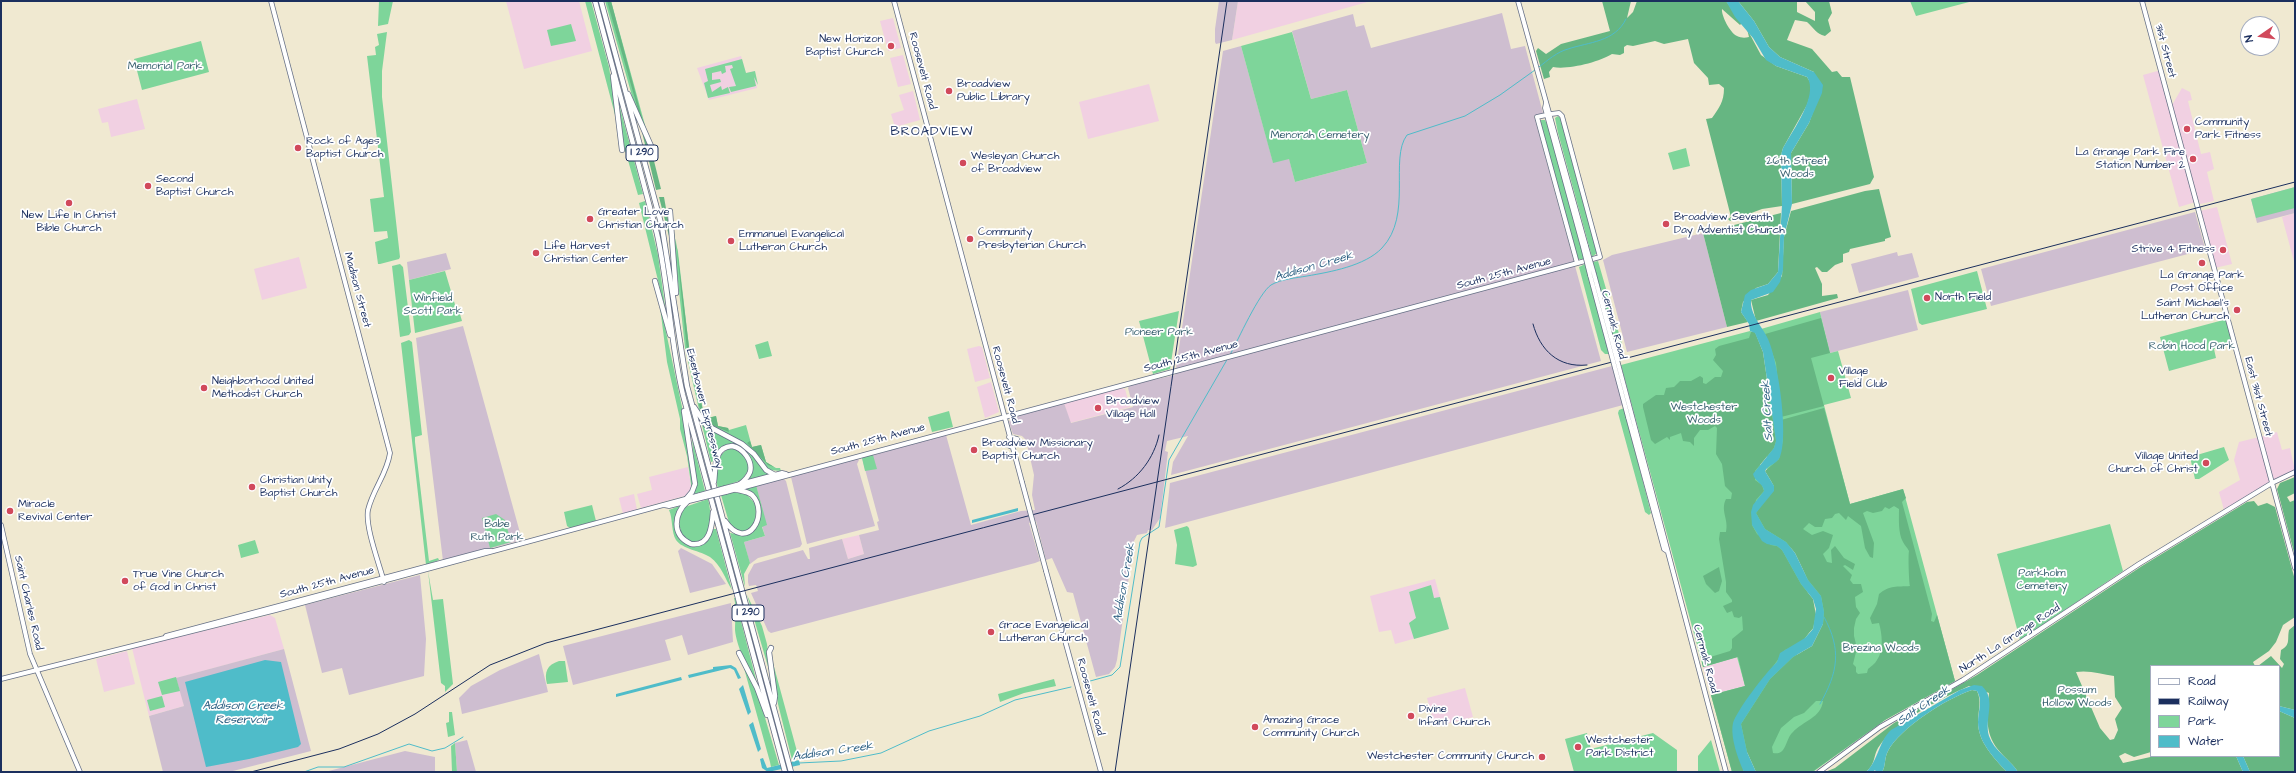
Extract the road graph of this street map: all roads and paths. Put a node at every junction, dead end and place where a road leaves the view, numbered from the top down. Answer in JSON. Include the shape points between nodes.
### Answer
{"nodes":[{"id":1,"x":271,"y":1,"type":"edge"},
{"id":2,"x":595,"y":1,"type":"edge"},
{"id":3,"x":601,"y":1,"type":"edge"},
{"id":4,"x":894,"y":1,"type":"edge"},
{"id":5,"x":1518,"y":1,"type":"edge"},
{"id":6,"x":2142,"y":1,"type":"edge"},
{"id":7,"x":613,"y":66,"type":"junction"},
{"id":8,"x":625,"y":89,"type":"junction"},
{"id":9,"x":2171,"y":106,"type":"joint"},
{"id":10,"x":1549,"y":115,"type":"junction"},
{"id":11,"x":622,"y":150,"type":"dead end"},
{"id":12,"x":655,"y":154,"type":"dead end"},
{"id":13,"x":670,"y":211,"type":"dead end"},
{"id":14,"x":1577,"y":263,"type":"junction"},
{"id":15,"x":655,"y":281,"type":"dead end"},
{"id":16,"x":675,"y":306,"type":"junction"},
{"id":17,"x":673,"y":341,"type":"junction"},
{"id":18,"x":683,"y":395,"type":"junction"},
{"id":19,"x":692,"y":404,"type":"junction"},
{"id":20,"x":1004,"y":417,"type":"junction"},
{"id":21,"x":1009,"y":437,"type":"junction"},
{"id":22,"x":1012,"y":447,"type":"junction"},
{"id":23,"x":2295,"y":472,"type":"edge"},
{"id":24,"x":786,"y":474,"type":"junction"},
{"id":25,"x":775,"y":475,"type":"junction"},
{"id":26,"x":2272,"y":483,"type":"junction"},
{"id":27,"x":714,"y":484,"type":"junction"},
{"id":28,"x":740,"y":484,"type":"junction"},
{"id":29,"x":734,"y":489,"type":"junction"},
{"id":30,"x":725,"y":490,"type":"junction"},
{"id":31,"x":687,"y":500,"type":"junction"},
{"id":32,"x":714,"y":508,"type":"junction"},
{"id":33,"x":723,"y":519,"type":"junction"},
{"id":34,"x":1,"y":525,"type":"edge"},
{"id":35,"x":2295,"y":568,"type":"edge"},
{"id":36,"x":384,"y":580,"type":"junction"},
{"id":37,"x":771,"y":648,"type":"dead end"},
{"id":38,"x":738,"y":653,"type":"dead end"},
{"id":39,"x":37,"y":670,"type":"junction"},
{"id":40,"x":1,"y":679,"type":"edge"},
{"id":41,"x":774,"y":706,"type":"junction"},
{"id":42,"x":772,"y":725,"type":"junction"},
{"id":43,"x":791,"y":771,"type":"edge"},
{"id":44,"x":80,"y":772,"type":"edge"},
{"id":45,"x":785,"y":772,"type":"edge"},
{"id":46,"x":1101,"y":772,"type":"edge"},
{"id":47,"x":1726,"y":772,"type":"edge"},
{"id":48,"x":1819,"y":772,"type":"edge"}],
"edges":[{"from":1,"to":36,"type":"main road","name":"Madison Street","via":[[390,453],[389,464],[371,502],[368,515]]},
{"from":2,"to":7,"type":"highway","name":"Eisenhower Expressway","number":"I 290"},
{"from":3,"to":8,"type":"highway","name":"Eisenhower Expressway","number":"I 290"},
{"from":4,"to":20,"type":"main road","name":"Roosevelt Road"},
{"from":5,"to":10,"type":"main road","name":"Cermak Road"},
{"from":6,"to":9,"type":"main road","name":"31st Street"},
{"from":7,"to":11,"type":"highway"},
{"from":7,"to":17,"type":"highway","name":"Eisenhower Expressway","number":"I 290","via":[[657,234]]},
{"from":8,"to":12,"type":"highway"},
{"from":8,"to":16,"type":"highway","name":"Eisenhower Expressway","number":"I 290","via":[[662,227]]},
{"from":9,"to":26,"type":"main road","name":"East 31st Street"},
{"from":10,"to":14,"type":"main road","via":[[1537,117]]},
{"from":10,"to":14,"type":"main road","name":"South 25th Avenue","via":[[1559,113],[1562,116],[1600,257]]},
{"from":10,"to":47,"type":"main road","name":"Cermak Road","bridge":true},
{"from":13,"to":16,"type":"highway","via":[[676,264]]},
{"from":14,"to":20,"type":"main road","name":"South 25th Avenue"},
{"from":15,"to":17,"type":"highway"},
{"from":16,"to":19,"type":"highway","name":"Eisenhower Expressway","number":"I 290","via":[[681,357]]},
{"from":17,"to":18,"type":"highway","name":"Eisenhower Expressway","number":"I 290"},
{"from":18,"to":31,"type":"highway","via":[[695,484]]},
{"from":18,"to":32,"type":"highway","name":"Eisenhower Expressway","number":"I 290"},
{"from":19,"to":25,"type":"highway","via":[[706,425],[742,444],[754,454],[766,470]]},
{"from":19,"to":27,"type":"highway","name":"Eisenhower Expressway","number":"I 290"},
{"from":20,"to":21,"type":"main road","name":"Roosevelt Road"},
{"from":20,"to":24,"type":"main road","name":"South 25th Avenue"},
{"from":21,"to":22,"type":"main road","name":"Roosevelt Road"},
{"from":21,"to":22,"type":"main road","via":[[1017,439]]},
{"from":21,"to":22,"type":"main road","via":[[1003,443]]},
{"from":22,"to":46,"type":"main road","name":"Roosevelt Road","bridge":true},
{"from":23,"to":26,"type":"main road","name":"North La Grange Road"},
{"from":24,"to":25,"type":"main road","name":"South 25th Avenue"},
{"from":24,"to":29,"type":"main road","name":"South 25th Avenue"},
{"from":25,"to":28,"type":"main road","name":"South 25th Avenue"},
{"from":26,"to":35,"type":"main road","name":"East 31st Street"},
{"from":26,"to":48,"type":"main road","name":"North La Grange Road","via":[[2139,564],[1963,680],[1880,727]]},
{"from":27,"to":28,"type":"highway","via":[[717,457],[724,448],[732,446],[742,450],[750,465],[749,475]]},
{"from":27,"to":33,"type":"highway","name":"Eisenhower Expressway","number":"I 290"},
{"from":28,"to":30,"type":"main road","name":"South 25th Avenue"},
{"from":29,"to":30,"type":"main road","name":"South 25th Avenue"},
{"from":29,"to":33,"type":"highway","via":[[746,492],[754,498],[758,510],[756,522],[750,531],[739,534],[732,531]]},
{"from":30,"to":31,"type":"main road","name":"South 25th Avenue","bridge":true},
{"from":31,"to":32,"type":"highway","via":[[678,511],[677,523],[682,537],[691,544],[701,543],[708,538]]},
{"from":31,"to":36,"type":"main road","name":"South 25th Avenue","via":[[486,551]]},
{"from":32,"to":42,"type":"highway","name":"Eisenhower Expressway","number":"I 290"},
{"from":33,"to":41,"type":"highway","name":"Eisenhower Expressway","number":"I 290"},
{"from":34,"to":39,"type":"main road","name":"Saint Charles Road","via":[[29,649]]},
{"from":36,"to":39,"type":"main road","name":"South 25th Avenue"},
{"from":37,"to":41,"type":"highway","via":[[769,652]]},
{"from":38,"to":42,"type":"highway","via":[[752,676]]},
{"from":39,"to":40,"type":"main road","name":"South 25th Avenue"},
{"from":39,"to":44,"type":"main road","name":"Saint Charles Road"},
{"from":41,"to":43,"type":"highway","name":"Eisenhower Expressway","number":"I 290"},
{"from":42,"to":45,"type":"highway","name":"Eisenhower Expressway","number":"I 290"}]}
